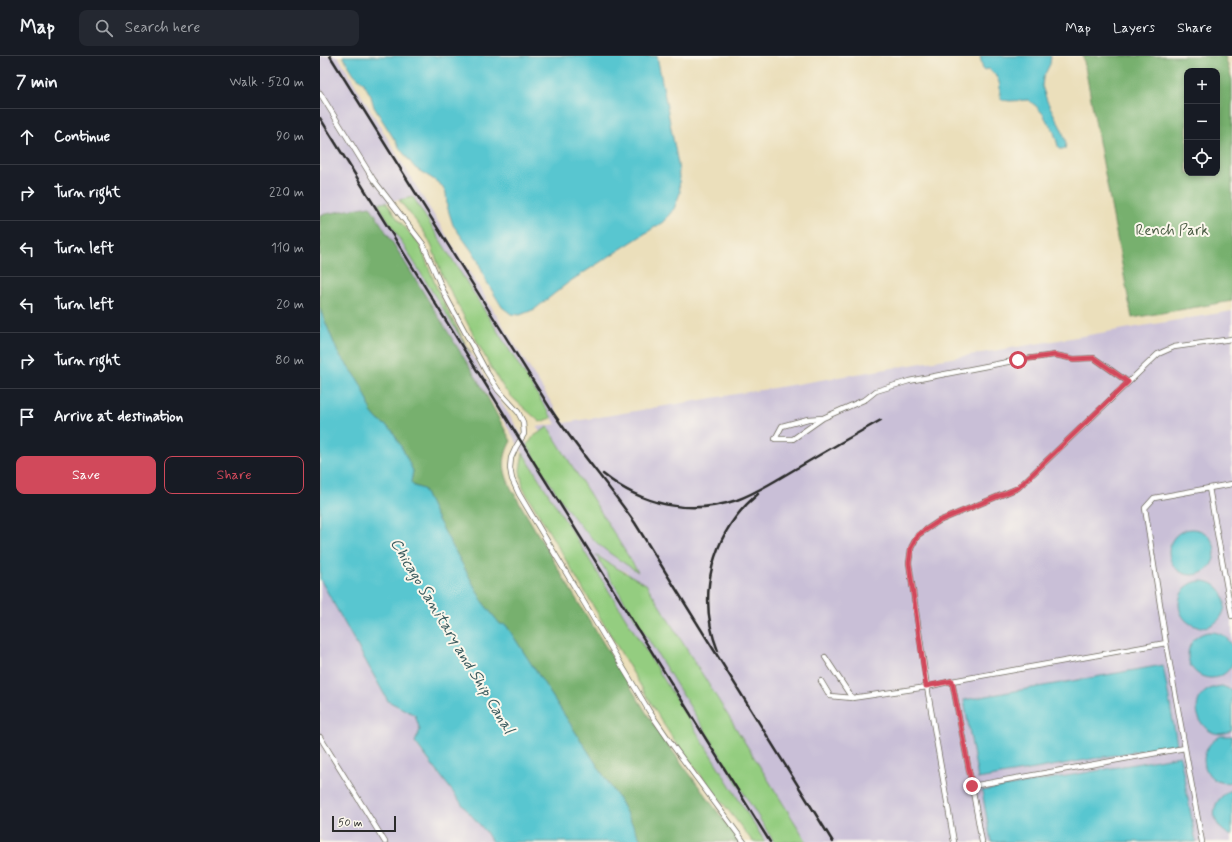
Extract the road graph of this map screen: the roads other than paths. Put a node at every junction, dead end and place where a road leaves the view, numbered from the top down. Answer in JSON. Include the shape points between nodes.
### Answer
{"nodes":[{"id":1,"x":320,"y":93,"type":"edge"},
{"id":2,"x":1232,"y":339,"type":"edge"},
{"id":3,"x":1128,"y":382,"type":"junction"},
{"id":4,"x":822,"y":418,"type":"junction"},
{"id":5,"x":1232,"y":484,"type":"edge"},
{"id":6,"x":1209,"y":488,"type":"junction"},
{"id":7,"x":1232,"y":616,"type":"edge"},
{"id":8,"x":1166,"y":643,"type":"junction"},
{"id":9,"x":825,"y":657,"type":"dead end"},
{"id":10,"x":821,"y":681,"type":"dead end"},
{"id":11,"x":952,"y":681,"type":"junction"},
{"id":12,"x":926,"y":686,"type":"junction"},
{"id":13,"x":852,"y":698,"type":"junction"},
{"id":14,"x":320,"y":737,"type":"edge"},
{"id":15,"x":1185,"y":748,"type":"junction"},
{"id":16,"x":972,"y":786,"type":"junction"},
{"id":17,"x":385,"y":842,"type":"edge"},
{"id":18,"x":744,"y":842,"type":"edge"},
{"id":19,"x":954,"y":842,"type":"edge"},
{"id":20,"x":982,"y":842,"type":"edge"},
{"id":21,"x":1202,"y":842,"type":"edge"}],
"edges":[{"from":1,"to":18,"type":"lane","via":[[373,179],[424,244],[445,295],[486,371],[523,422],[524,434],[511,458],[510,468],[512,480],[519,494],[649,711]]},
{"from":2,"to":3,"type":"lane","via":[[1174,347],[1158,354]]},
{"from":3,"to":4,"type":"lane","via":[[1094,358],[1074,359],[1055,355],[909,381],[876,391],[866,399]]},
{"from":3,"to":12,"type":"lane","via":[[1018,488],[939,521],[918,535],[911,548],[909,563]]},
{"from":4,"to":4,"type":"lane","via":[[782,426],[776,439],[793,439]]},
{"from":5,"to":6,"type":"lane"},
{"from":6,"to":7,"type":"lane"},
{"from":6,"to":8,"type":"lane","via":[[1154,498],[1145,508]]},
{"from":8,"to":11,"type":"lane"},
{"from":8,"to":15,"type":"lane"},
{"from":9,"to":13,"type":"lane"},
{"from":10,"to":13,"type":"lane","via":[[830,696]]},
{"from":11,"to":12,"type":"lane"},
{"from":11,"to":16,"type":"lane"},
{"from":12,"to":13,"type":"lane"},
{"from":12,"to":19,"type":"lane"},
{"from":14,"to":17,"type":"lane"},
{"from":15,"to":16,"type":"lane"},
{"from":15,"to":21,"type":"lane"},
{"from":16,"to":20,"type":"lane"}]}
